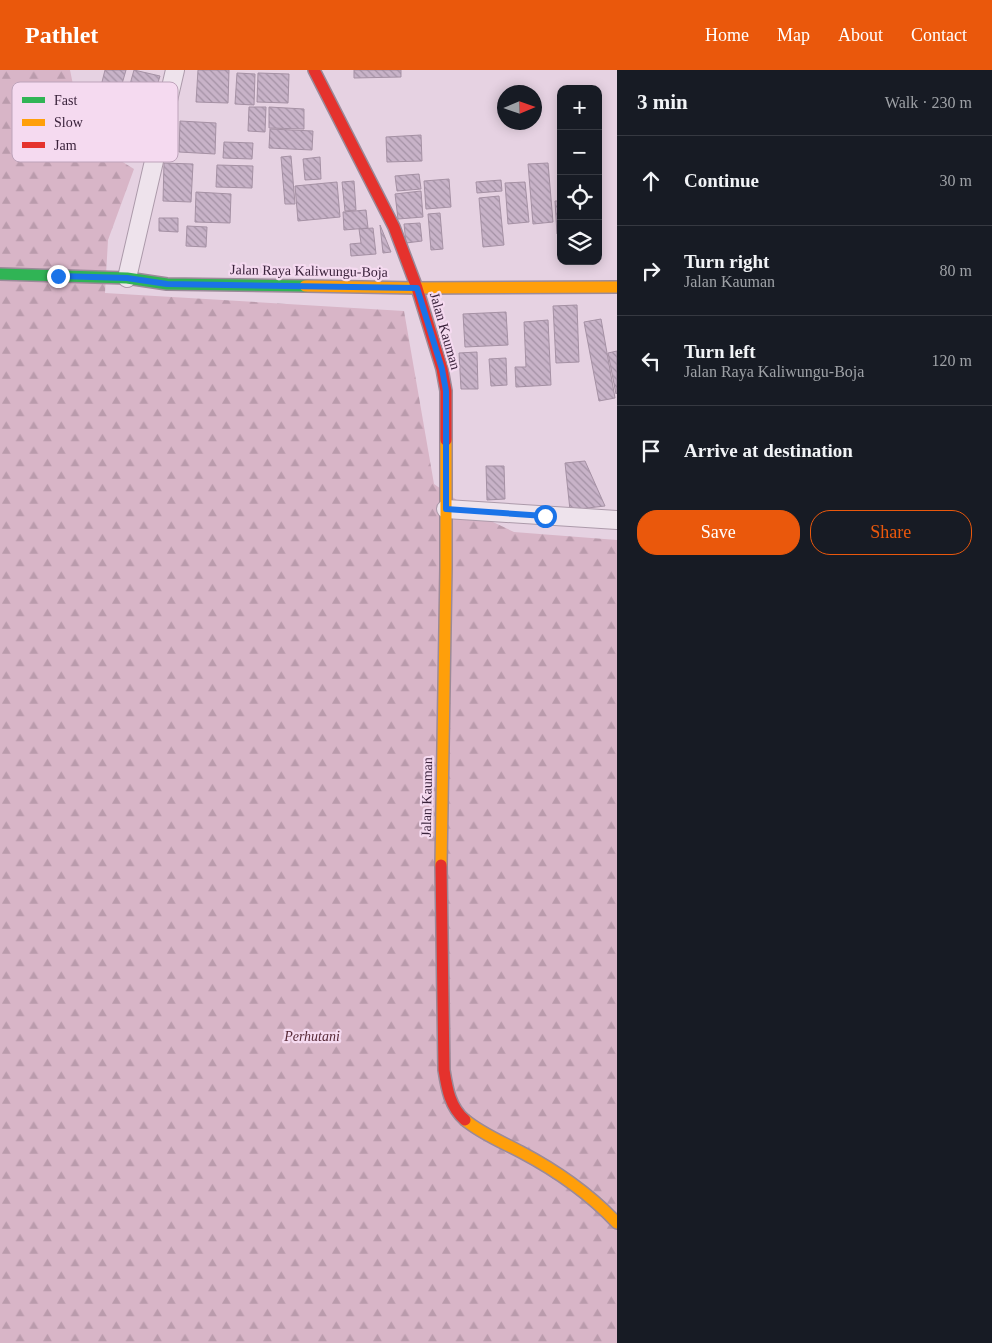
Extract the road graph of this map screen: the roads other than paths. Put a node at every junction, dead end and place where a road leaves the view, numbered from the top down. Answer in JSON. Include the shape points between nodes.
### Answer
{"nodes":[{"id":1,"x":314,"y":70,"type":"edge"},
{"id":2,"x":154,"y":162,"type":"edge"},
{"id":3,"x":0,"y":274,"type":"edge"},
{"id":4,"x":127,"y":278,"type":"junction"},
{"id":5,"x":617,"y":287,"type":"edge"},
{"id":6,"x":417,"y":288,"type":"junction"},
{"id":7,"x":446,"y":509,"type":"junction"},
{"id":8,"x":617,"y":520,"type":"edge"},
{"id":9,"x":617,"y":1223,"type":"edge"}],
"edges":[{"from":1,"to":6,"type":"street","name":"Jalan Kauman","via":[[394,227]]},
{"from":2,"to":4,"type":"street"},
{"from":3,"to":4,"type":"street","name":"Jalan Raya Kaliwungu-Boja"},
{"from":4,"to":6,"type":"street","name":"Jalan Raya Kaliwungu-Boja","via":[[167,284]]},
{"from":5,"to":6,"type":"street","name":"Jalan Raya Kaliwungu-Boja"},
{"from":6,"to":7,"type":"street","name":"Jalan Kauman","via":[[446,391]]},
{"from":7,"to":8,"type":"street"},
{"from":7,"to":9,"type":"street","name":"Jalan Kauman","via":[[440,896],[444,1070],[449,1098],[459,1115],[474,1127],[548,1166],[604,1207]]}]}
